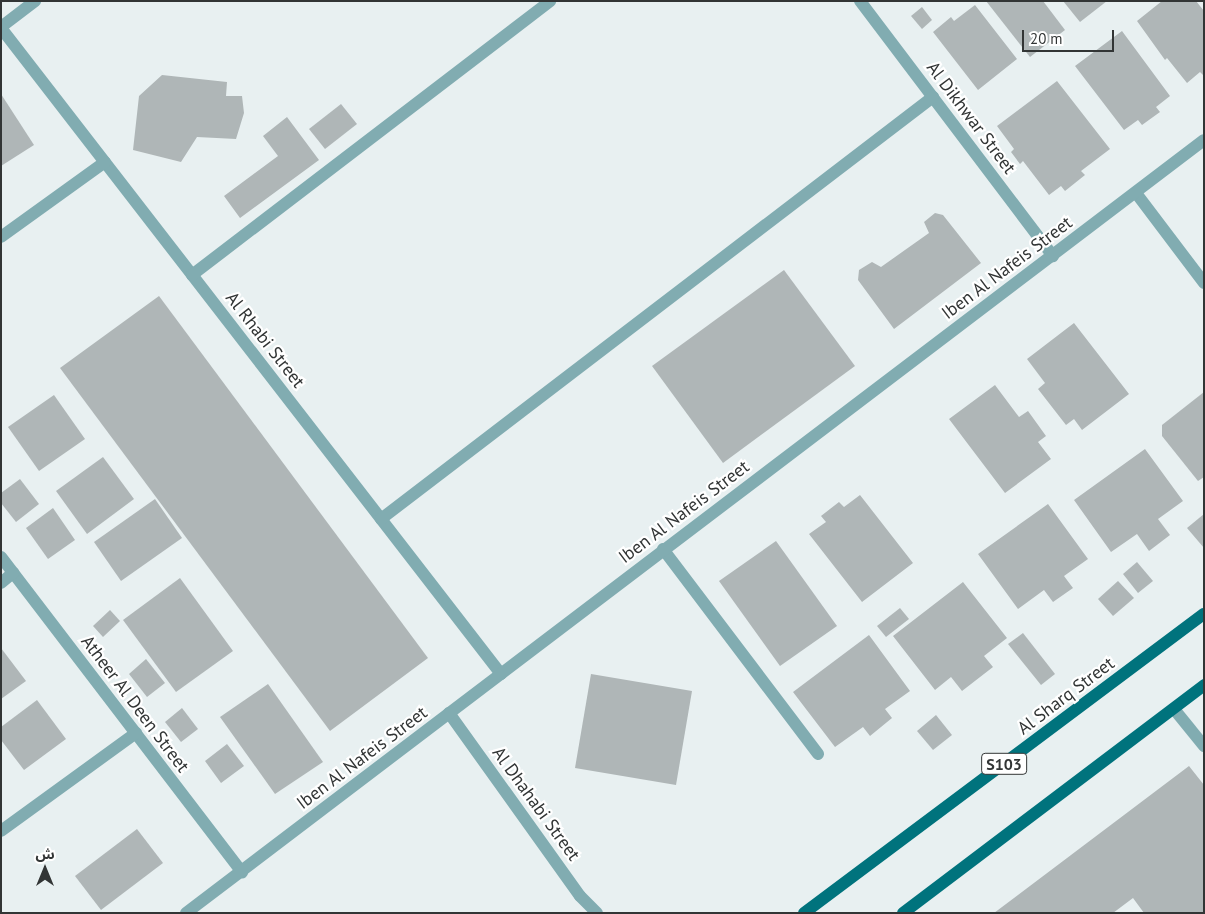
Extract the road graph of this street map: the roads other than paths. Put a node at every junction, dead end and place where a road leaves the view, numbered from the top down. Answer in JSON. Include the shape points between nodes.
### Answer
{"nodes":[{"id":1,"x":35,"y":1,"type":"edge"},
{"id":2,"x":550,"y":1,"type":"edge"},
{"id":3,"x":866,"y":3,"type":"edge"},
{"id":4,"x":1,"y":27,"type":"edge"},
{"id":5,"x":933,"y":97,"type":"junction"},
{"id":6,"x":1204,"y":140,"type":"edge"},
{"id":7,"x":105,"y":162,"type":"junction"},
{"id":8,"x":1136,"y":193,"type":"junction"},
{"id":9,"x":1,"y":237,"type":"edge"},
{"id":10,"x":1053,"y":256,"type":"junction"},
{"id":11,"x":192,"y":275,"type":"junction"},
{"id":12,"x":1204,"y":283,"type":"edge"},
{"id":13,"x":381,"y":519,"type":"junction"},
{"id":14,"x":663,"y":549,"type":"junction"},
{"id":15,"x":1,"y":557,"type":"edge"},
{"id":16,"x":14,"y":573,"type":"junction"},
{"id":17,"x":1,"y":583,"type":"edge"},
{"id":18,"x":1204,"y":614,"type":"edge"},
{"id":19,"x":501,"y":674,"type":"junction"},
{"id":20,"x":1204,"y":685,"type":"edge"},
{"id":21,"x":1174,"y":709,"type":"junction"},
{"id":22,"x":449,"y":713,"type":"junction"},
{"id":23,"x":136,"y":733,"type":"junction"},
{"id":24,"x":1204,"y":746,"type":"edge"},
{"id":25,"x":818,"y":754,"type":"dead end"},
{"id":26,"x":1,"y":831,"type":"edge"},
{"id":27,"x":242,"y":872,"type":"junction"},
{"id":28,"x":186,"y":913,"type":"edge"},
{"id":29,"x":596,"y":913,"type":"edge"},
{"id":30,"x":804,"y":913,"type":"edge"},
{"id":31,"x":903,"y":913,"type":"edge"}],
"edges":[{"from":1,"to":4,"type":"street"},
{"from":2,"to":11,"type":"street"},
{"from":3,"to":5,"type":"street","name":"Al Dikhwar Street"},
{"from":4,"to":7,"type":"street","name":"Al Rhabi Street"},
{"from":5,"to":10,"type":"street","name":"Al Dikhwar Street"},
{"from":5,"to":13,"type":"street"},
{"from":6,"to":8,"type":"street","name":"Iben Al Nafeis Street"},
{"from":7,"to":9,"type":"street"},
{"from":7,"to":11,"type":"street","name":"Al Rhabi Street"},
{"from":8,"to":10,"type":"street","name":"Iben Al Nafeis Street"},
{"from":8,"to":12,"type":"street"},
{"from":10,"to":14,"type":"street","name":"Iben Al Nafeis Street"},
{"from":11,"to":13,"type":"street","name":"Al Rhabi Street"},
{"from":13,"to":19,"type":"street","name":"Al Rhabi Street"},
{"from":14,"to":19,"type":"street","name":"Iben Al Nafeis Street"},
{"from":14,"to":25,"type":"street"},
{"from":15,"to":16,"type":"street","name":"Atheer Al Deen Street"},
{"from":16,"to":17,"type":"street"},
{"from":16,"to":23,"type":"street","name":"Atheer Al Deen Street"},
{"from":18,"to":30,"type":"main road","name":"Al Sharq Street","number":"S103"},
{"from":19,"to":22,"type":"street","name":"Iben Al Nafeis Street"},
{"from":20,"to":21,"type":"main road"},
{"from":21,"to":24,"type":"street"},
{"from":21,"to":31,"type":"main road"},
{"from":22,"to":27,"type":"street","name":"Iben Al Nafeis Street"},
{"from":22,"to":29,"type":"street","name":"Al Dhahabi Street","via":[[580,896]]},
{"from":23,"to":26,"type":"street"},
{"from":23,"to":27,"type":"street","name":"Atheer Al Deen Street"},
{"from":27,"to":28,"type":"street","name":"Iben Al Nafeis Street"}]}
